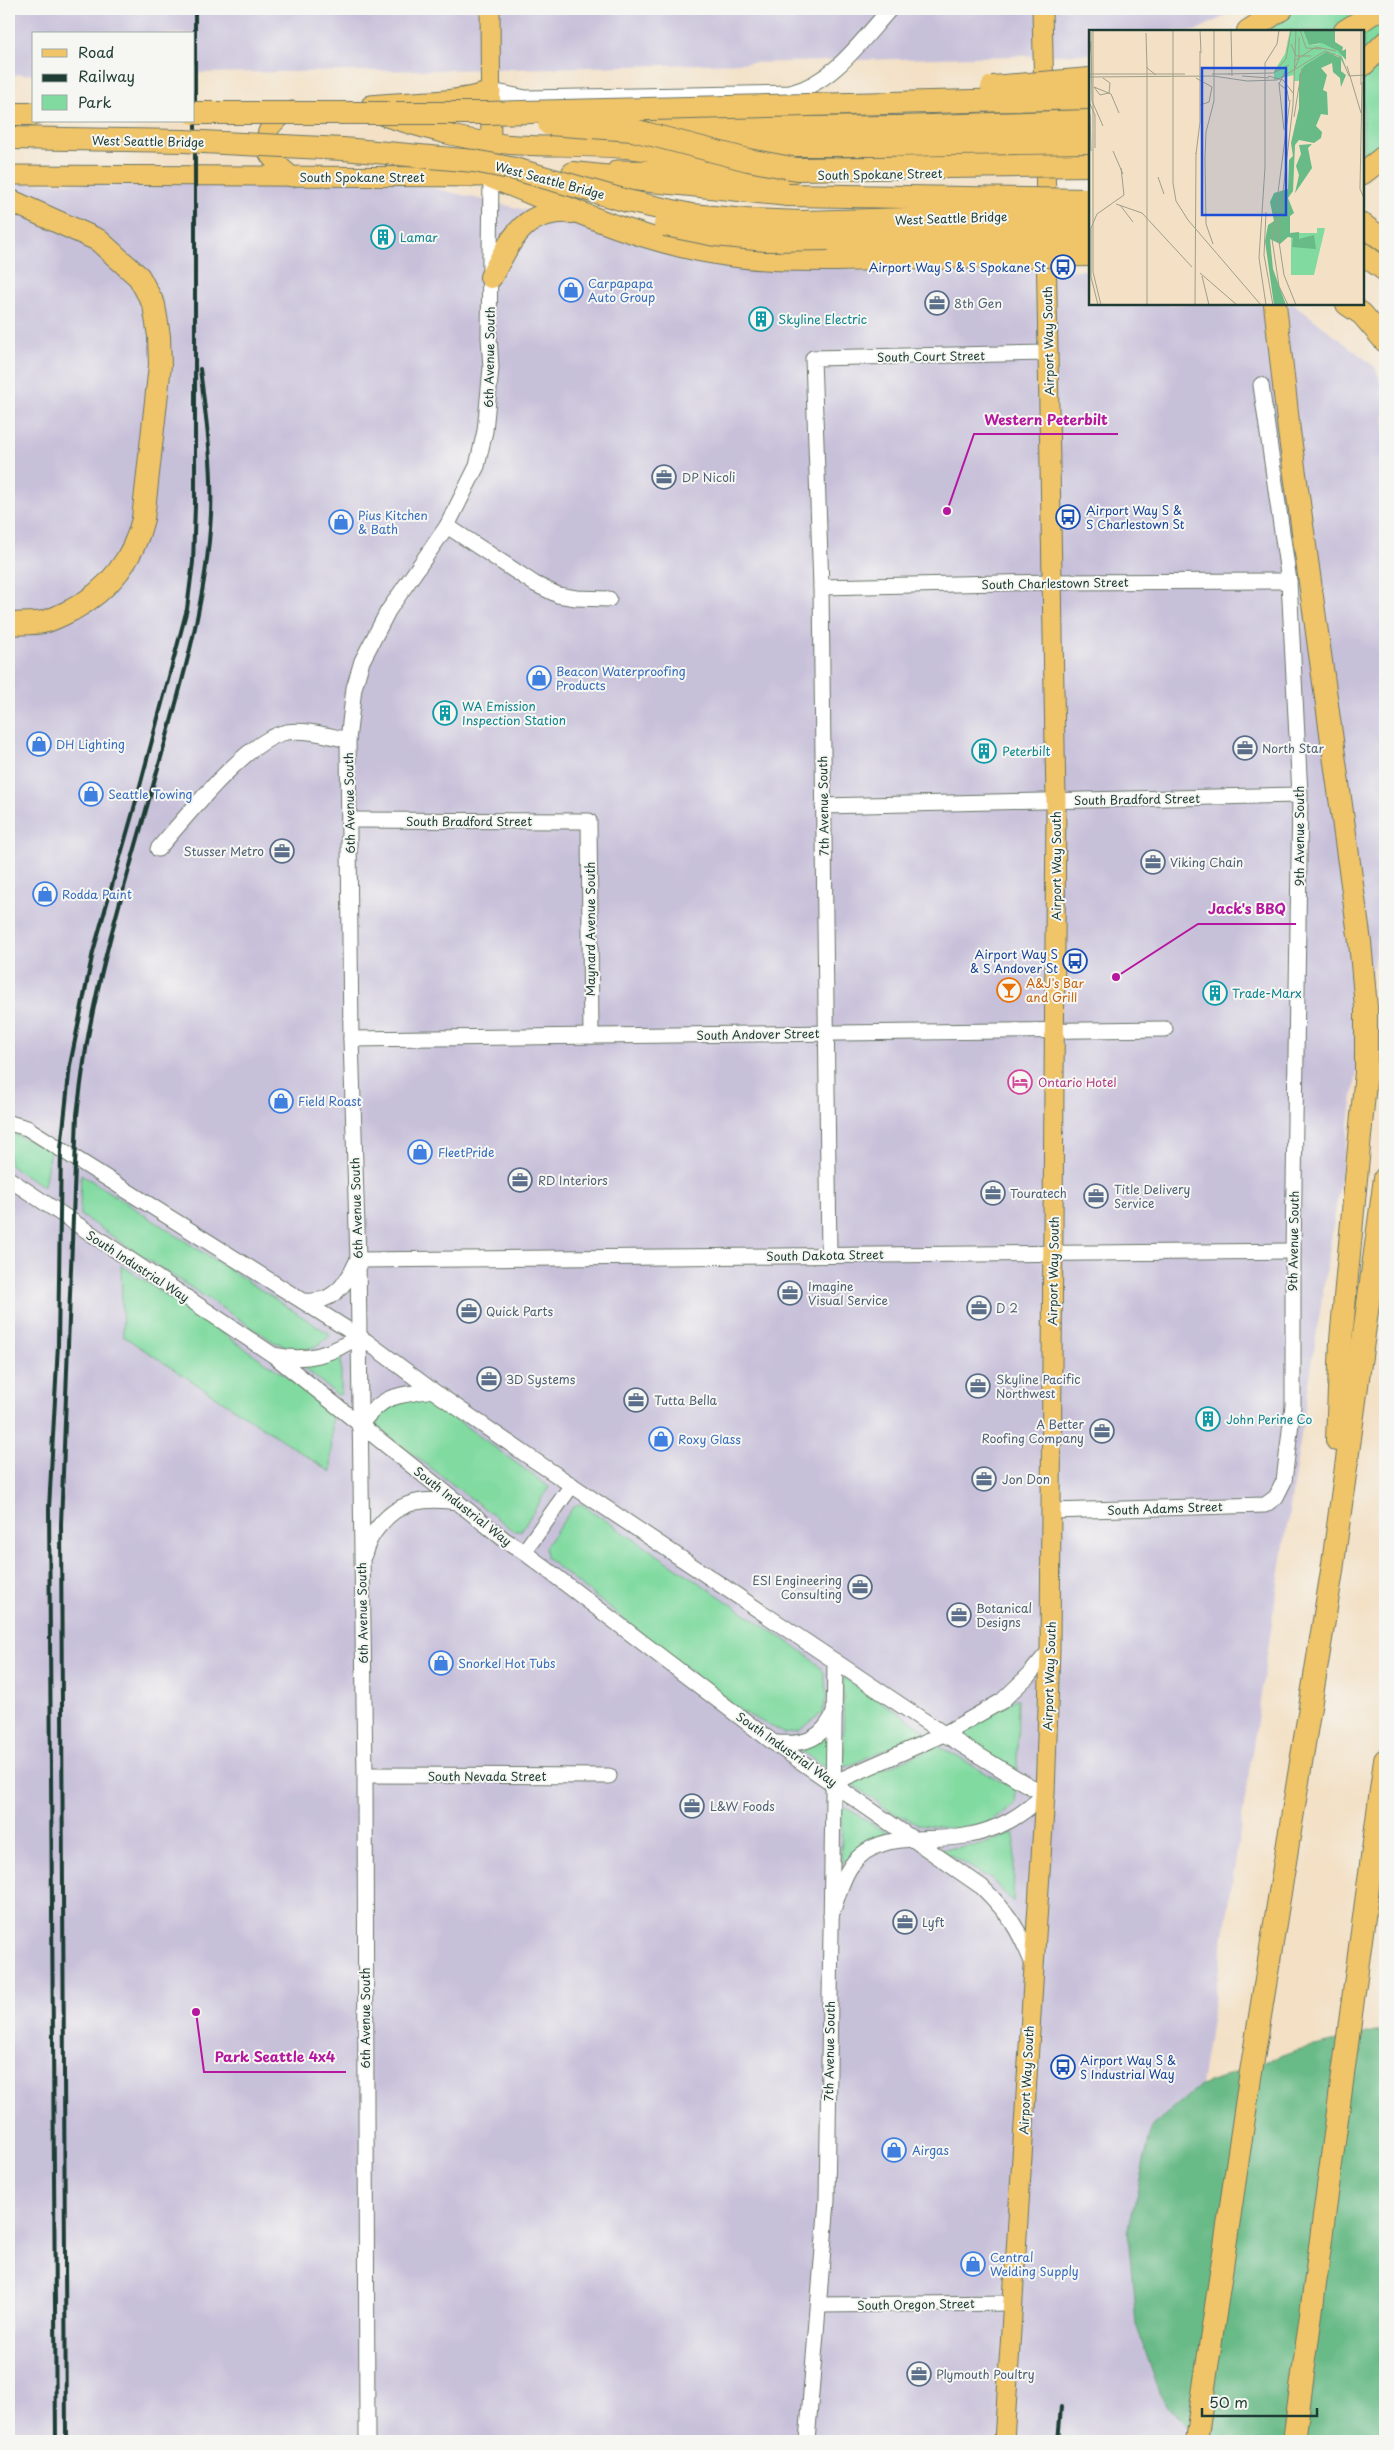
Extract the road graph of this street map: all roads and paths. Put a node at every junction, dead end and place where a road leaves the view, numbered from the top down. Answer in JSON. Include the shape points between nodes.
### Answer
{"nodes":[{"id":1,"x":490,"y":9,"type":"edge"},
{"id":2,"x":890,"y":9,"type":"edge"},
{"id":3,"x":1042,"y":9,"type":"edge"},
{"id":4,"x":1282,"y":9,"type":"edge"},
{"id":5,"x":1379,"y":9,"type":"edge"},
{"id":6,"x":1385,"y":14,"type":"edge"},
{"id":7,"x":1250,"y":30,"type":"edge"},
{"id":8,"x":1347,"y":30,"type":"edge"},
{"id":9,"x":1364,"y":33,"type":"edge"},
{"id":10,"x":1385,"y":43,"type":"edge"},
{"id":11,"x":1364,"y":64,"type":"edge"},
{"id":12,"x":1089,"y":79,"type":"edge"},
{"id":13,"x":1089,"y":98,"type":"edge"},
{"id":14,"x":489,"y":102,"type":"junction"},
{"id":15,"x":696,"y":106,"type":"junction"},
{"id":16,"x":9,"y":108,"type":"edge"},
{"id":17,"x":32,"y":108,"type":"edge"},
{"id":18,"x":195,"y":108,"type":"edge"},
{"id":19,"x":298,"y":108,"type":"junction"},
{"id":20,"x":348,"y":108,"type":"junction"},
{"id":21,"x":195,"y":113,"type":"edge"},
{"id":22,"x":9,"y":114,"type":"edge"},
{"id":23,"x":32,"y":114,"type":"edge"},
{"id":24,"x":1089,"y":121,"type":"edge"},
{"id":25,"x":898,"y":136,"type":"junction"},
{"id":26,"x":9,"y":138,"type":"edge"},
{"id":27,"x":491,"y":142,"type":"junction"},
{"id":28,"x":1089,"y":142,"type":"edge"},
{"id":29,"x":558,"y":144,"type":"junction"},
{"id":30,"x":1385,"y":156,"type":"edge"},
{"id":31,"x":428,"y":158,"type":"junction"},
{"id":32,"x":1089,"y":165,"type":"edge"},
{"id":33,"x":1385,"y":169,"type":"edge"},
{"id":34,"x":715,"y":170,"type":"junction"},
{"id":35,"x":1045,"y":172,"type":"junction"},
{"id":36,"x":1364,"y":172,"type":"edge"},
{"id":37,"x":573,"y":173,"type":"junction"},
{"id":38,"x":9,"y":175,"type":"edge"},
{"id":39,"x":292,"y":177,"type":"junction"},
{"id":40,"x":491,"y":177,"type":"junction"},
{"id":41,"x":1364,"y":179,"type":"edge"},
{"id":42,"x":9,"y":200,"type":"edge"},
{"id":43,"x":1089,"y":200,"type":"edge"},
{"id":44,"x":582,"y":213,"type":"junction"},
{"id":45,"x":1089,"y":214,"type":"edge"},
{"id":46,"x":1364,"y":226,"type":"edge"},
{"id":47,"x":1089,"y":235,"type":"edge"},
{"id":48,"x":1385,"y":241,"type":"edge"},
{"id":49,"x":1089,"y":255,"type":"edge"},
{"id":50,"x":1364,"y":255,"type":"edge"},
{"id":51,"x":1385,"y":270,"type":"edge"},
{"id":52,"x":490,"y":278,"type":"junction"},
{"id":53,"x":1275,"y":305,"type":"edge"},
{"id":54,"x":1348,"y":305,"type":"edge"},
{"id":55,"x":1385,"y":341,"type":"edge"},
{"id":56,"x":1048,"y":353,"type":"junction"},
{"id":57,"x":813,"y":358,"type":"joint"},
{"id":58,"x":1262,"y":386,"type":"dead end"},
{"id":59,"x":447,"y":526,"type":"junction"},
{"id":60,"x":1289,"y":581,"type":"junction"},
{"id":61,"x":1052,"y":582,"type":"junction"},
{"id":62,"x":821,"y":587,"type":"junction"},
{"id":63,"x":610,"y":599,"type":"dead end"},
{"id":64,"x":9,"y":624,"type":"edge"},
{"id":65,"x":348,"y":740,"type":"junction"},
{"id":66,"x":1300,"y":795,"type":"junction"},
{"id":67,"x":1056,"y":801,"type":"junction"},
{"id":68,"x":823,"y":806,"type":"junction"},
{"id":69,"x":349,"y":820,"type":"junction"},
{"id":70,"x":589,"y":822,"type":"joint"},
{"id":71,"x":158,"y":849,"type":"dead end"},
{"id":72,"x":1165,"y":1029,"type":"dead end"},
{"id":73,"x":1055,"y":1030,"type":"junction"},
{"id":74,"x":827,"y":1033,"type":"junction"},
{"id":75,"x":591,"y":1036,"type":"junction"},
{"id":76,"x":351,"y":1039,"type":"junction"},
{"id":77,"x":9,"y":1113,"type":"edge"},
{"id":78,"x":9,"y":1123,"type":"edge"},
{"id":79,"x":27,"y":1128,"type":"junction"},
{"id":80,"x":1385,"y":1178,"type":"edge"},
{"id":81,"x":11,"y":1182,"type":"edge"},
{"id":82,"x":1292,"y":1251,"type":"junction"},
{"id":83,"x":1054,"y":1253,"type":"junction"},
{"id":84,"x":828,"y":1255,"type":"junction"},
{"id":85,"x":358,"y":1260,"type":"junction"},
{"id":86,"x":300,"y":1300,"type":"junction"},
{"id":87,"x":358,"y":1336,"type":"junction"},
{"id":88,"x":273,"y":1355,"type":"junction"},
{"id":89,"x":432,"y":1390,"type":"junction"},
{"id":90,"x":359,"y":1426,"type":"junction"},
{"id":91,"x":572,"y":1485,"type":"junction"},
{"id":92,"x":1276,"y":1497,"type":"joint"},
{"id":93,"x":458,"y":1502,"type":"junction"},
{"id":94,"x":1051,"y":1511,"type":"junction"},
{"id":95,"x":524,"y":1552,"type":"junction"},
{"id":96,"x":362,"y":1569,"type":"junction"},
{"id":97,"x":1332,"y":1571,"type":"junction"},
{"id":98,"x":1050,"y":1650,"type":"junction"},
{"id":99,"x":835,"y":1661,"type":"junction"},
{"id":100,"x":836,"y":1709,"type":"junction"},
{"id":101,"x":944,"y":1734,"type":"junction"},
{"id":102,"x":774,"y":1742,"type":"junction"},
{"id":103,"x":1385,"y":1760,"type":"edge"},
{"id":104,"x":365,"y":1775,"type":"junction"},
{"id":105,"x":609,"y":1776,"type":"dead end"},
{"id":106,"x":833,"y":1783,"type":"junction"},
{"id":107,"x":1045,"y":1794,"type":"junction"},
{"id":108,"x":914,"y":1839,"type":"junction"},
{"id":109,"x":831,"y":1916,"type":"junction"},
{"id":110,"x":1033,"y":1964,"type":"junction"},
{"id":111,"x":1013,"y":2302,"type":"junction"},
{"id":112,"x":818,"y":2305,"type":"junction"},
{"id":113,"x":367,"y":2441,"type":"edge"},
{"id":114,"x":807,"y":2441,"type":"edge"},
{"id":115,"x":1004,"y":2441,"type":"edge"},
{"id":116,"x":1196,"y":2441,"type":"edge"},
{"id":117,"x":1294,"y":2441,"type":"edge"}],
"edges":[{"from":1,"to":14,"type":"main road","name":"6th Avenue South"},
{"from":2,"to":14,"type":"street","via":[[842,62],[804,89],[790,93],[519,98]]},
{"from":3,"to":35,"type":"main road","name":"Airport Way South"},
{"from":4,"to":7,"type":"highway"},
{"from":5,"to":8,"type":"highway"},
{"from":6,"to":9,"type":"highway"},
{"from":10,"to":11,"type":"highway"},
{"from":12,"to":15,"type":"highway","bridge":true,"via":[[791,96]]},
{"from":13,"to":15,"type":"highway","bridge":true},
{"from":14,"to":15,"type":"highway","bridge":true},
{"from":14,"to":20,"type":"main road","name":"South Spokane Street","via":[[464,99],[400,101]]},
{"from":14,"to":21,"type":"highway","bridge":true},
{"from":14,"to":27,"type":"main road","name":"6th Avenue South"},
{"from":14,"to":32,"type":"highway","bridge":true,"via":[[528,124],[633,130],[788,168]]},
{"from":16,"to":17,"type":"main road"},
{"from":18,"to":19,"type":"main road","name":"South Spokane Street"},
{"from":19,"to":20,"type":"main road","name":"South Spokane Street"},
{"from":19,"to":39,"type":"main road","via":[[276,118],[266,136],[270,156]]},
{"from":20,"to":27,"type":"main road","name":"South Spokane Street","via":[[439,134]]},
{"from":22,"to":23,"type":"highway"},
{"from":24,"to":25,"type":"highway","bridge":true},
{"from":25,"to":28,"type":"highway","bridge":true},
{"from":25,"to":29,"type":"highway","via":[[768,145],[677,128]]},
{"from":26,"to":31,"type":"highway","name":"West Seattle Bridge","bridge":true,"via":[[272,145]]},
{"from":27,"to":29,"type":"main road","name":"South Spokane Street"},
{"from":27,"to":40,"type":"main road","name":"6th Avenue South"},
{"from":29,"to":34,"type":"main road","name":"South Spokane Street","via":[[648,152]]},
{"from":30,"to":36,"type":"highway"},
{"from":31,"to":45,"type":"highway","name":"West Seattle Bridge","bridge":true,"via":[[474,161],[626,201],[682,213],[746,220],[802,222]]},
{"from":31,"to":47,"type":"highway","bridge":true,"via":[[531,183],[650,221],[738,238]]},
{"from":33,"to":41,"type":"highway"},
{"from":34,"to":35,"type":"main road","name":"South Spokane Street","via":[[790,175]]},
{"from":34,"to":37,"type":"main road","name":"South Spokane Street","via":[[633,169]]},
{"from":35,"to":56,"type":"main road","name":"Airport Way South"},
{"from":37,"to":40,"type":"main road","name":"South Spokane Street"},
{"from":37,"to":43,"type":"highway","bridge":true,"via":[[788,195]]},
{"from":38,"to":39,"type":"main road","name":"South Spokane Street"},
{"from":39,"to":40,"type":"main road","name":"South Spokane Street"},
{"from":40,"to":44,"type":"highway"},
{"from":40,"to":52,"type":"street","name":"6th Avenue South"},
{"from":42,"to":64,"type":"highway","via":[[98,240],[139,277],[158,320],[160,365],[144,519],[125,563],[102,590],[65,613],[45,621]]},
{"from":44,"to":49,"type":"highway","bridge":true,"via":[[663,242],[715,253],[778,260]]},
{"from":44,"to":52,"type":"highway","via":[[550,212],[532,219],[512,239]]},
{"from":46,"to":48,"type":"highway"},
{"from":50,"to":51,"type":"highway"},
{"from":52,"to":59,"type":"street","name":"6th Avenue South","via":[[491,368],[485,430],[477,466]]},
{"from":53,"to":97,"type":"highway","via":[[1366,1007],[1366,1072],[1341,1340]]},
{"from":54,"to":55,"type":"highway","via":[[1362,314]]},
{"from":56,"to":57,"type":"street","name":"South Court Street"},
{"from":56,"to":61,"type":"main road","name":"Airport Way South"},
{"from":57,"to":62,"type":"street","name":"7th Avenue South"},
{"from":58,"to":60,"type":"street","name":"9th Avenue South"},
{"from":59,"to":63,"type":"street","via":[[535,584],[558,595]]},
{"from":59,"to":65,"type":"street","name":"6th Avenue South","via":[[388,611],[362,661],[354,688]]},
{"from":60,"to":61,"type":"street","name":"South Charlestown Street"},
{"from":60,"to":66,"type":"street","name":"9th Avenue South"},
{"from":61,"to":62,"type":"street","name":"South Charlestown Street"},
{"from":61,"to":67,"type":"main road","name":"Airport Way South"},
{"from":62,"to":68,"type":"street","name":"7th Avenue South"},
{"from":65,"to":69,"type":"street","name":"6th Avenue South"},
{"from":65,"to":71,"type":"street","via":[[309,732],[288,732],[270,737],[242,757]]},
{"from":66,"to":67,"type":"street","name":"South Bradford Street"},
{"from":66,"to":82,"type":"street","name":"9th Avenue South"},
{"from":67,"to":68,"type":"street","name":"South Bradford Street"},
{"from":67,"to":73,"type":"main road","name":"Airport Way South"},
{"from":68,"to":74,"type":"street","name":"7th Avenue South"},
{"from":69,"to":70,"type":"street","name":"South Bradford Street"},
{"from":69,"to":76,"type":"street","name":"6th Avenue South"},
{"from":70,"to":75,"type":"street","name":"Maynard Avenue South"},
{"from":72,"to":73,"type":"street","name":"South Andover Street"},
{"from":73,"to":74,"type":"street","name":"South Andover Street"},
{"from":73,"to":83,"type":"main road","name":"Airport Way South"},
{"from":74,"to":75,"type":"street","name":"South Andover Street"},
{"from":74,"to":84,"type":"street","name":"7th Avenue South"},
{"from":75,"to":76,"type":"street","name":"South Andover Street"},
{"from":76,"to":85,"type":"street","name":"6th Avenue South"},
{"from":77,"to":79,"type":"street"},
{"from":78,"to":79,"type":"street"},
{"from":79,"to":86,"type":"street"},
{"from":80,"to":97,"type":"highway"},
{"from":81,"to":88,"type":"street","name":"South Industrial Way"},
{"from":82,"to":83,"type":"street","name":"South Dakota Street"},
{"from":82,"to":92,"type":"street","name":"9th Avenue South","via":[[1292,1406],[1284,1481]]},
{"from":83,"to":84,"type":"street","name":"South Dakota Street"},
{"from":83,"to":94,"type":"main road","name":"Airport Way South"},
{"from":84,"to":85,"type":"street","name":"South Dakota Street"},
{"from":85,"to":86,"type":"street","via":[[342,1289],[332,1296],[321,1301]]},
{"from":85,"to":87,"type":"street","name":"6th Avenue South"},
{"from":86,"to":87,"type":"street"},
{"from":87,"to":88,"type":"street","via":[[319,1356],[303,1359]]},
{"from":87,"to":89,"type":"street"},
{"from":87,"to":90,"type":"street","name":"6th Avenue South"},
{"from":88,"to":90,"type":"street","name":"South Industrial Way"},
{"from":89,"to":90,"type":"street","via":[[387,1399],[377,1405]]},
{"from":89,"to":91,"type":"street"},
{"from":90,"to":93,"type":"street","name":"South Industrial Way"},
{"from":90,"to":96,"type":"street","name":"6th Avenue South"},
{"from":91,"to":95,"type":"street"},
{"from":91,"to":99,"type":"street"},
{"from":92,"to":94,"type":"street","name":"South Adams Street","via":[[1265,1505]]},
{"from":93,"to":95,"type":"street","name":"South Industrial Way"},
{"from":93,"to":96,"type":"street","via":[[425,1499],[413,1501],[393,1512],[366,1546]]},
{"from":94,"to":98,"type":"main road","name":"Airport Way South"},
{"from":95,"to":102,"type":"street","name":"South Industrial Way"},
{"from":96,"to":104,"type":"street","name":"6th Avenue South"},
{"from":97,"to":116,"type":"highway","via":[[1250,2078]]},
{"from":98,"to":101,"type":"street","via":[[1002,1701]]},
{"from":98,"to":107,"type":"main road","name":"Airport Way South"},
{"from":99,"to":100,"type":"street","name":"7th Avenue South"},
{"from":99,"to":101,"type":"street"},
{"from":100,"to":102,"type":"street","via":[[819,1735],[794,1744]]},
{"from":100,"to":106,"type":"street","name":"7th Avenue South"},
{"from":101,"to":106,"type":"street"},
{"from":101,"to":107,"type":"street"},
{"from":102,"to":106,"type":"street","name":"South Industrial Way"},
{"from":103,"to":117,"type":"highway"},
{"from":104,"to":105,"type":"street","name":"South Nevada Street"},
{"from":104,"to":113,"type":"street","name":"6th Avenue South"},
{"from":106,"to":108,"type":"street","name":"South Industrial Way"},
{"from":106,"to":109,"type":"street","name":"7th Avenue South"},
{"from":107,"to":108,"type":"street","via":[[1024,1813],[993,1829],[965,1836]]},
{"from":107,"to":110,"type":"main road","name":"Airport Way South"},
{"from":108,"to":109,"type":"street","via":[[885,1842],[866,1851],[851,1866]]},
{"from":108,"to":110,"type":"street","name":"South Industrial Way","via":[[982,1887],[1006,1911],[1019,1931]]},
{"from":109,"to":112,"type":"street","name":"7th Avenue South","via":[[827,2201]]},
{"from":110,"to":111,"type":"main road","name":"Airport Way South"},
{"from":111,"to":112,"type":"street","name":"South Oregon Street"},
{"from":111,"to":115,"type":"main road","name":"Airport Way South"},
{"from":112,"to":114,"type":"street","name":"7th Avenue South"}]}
